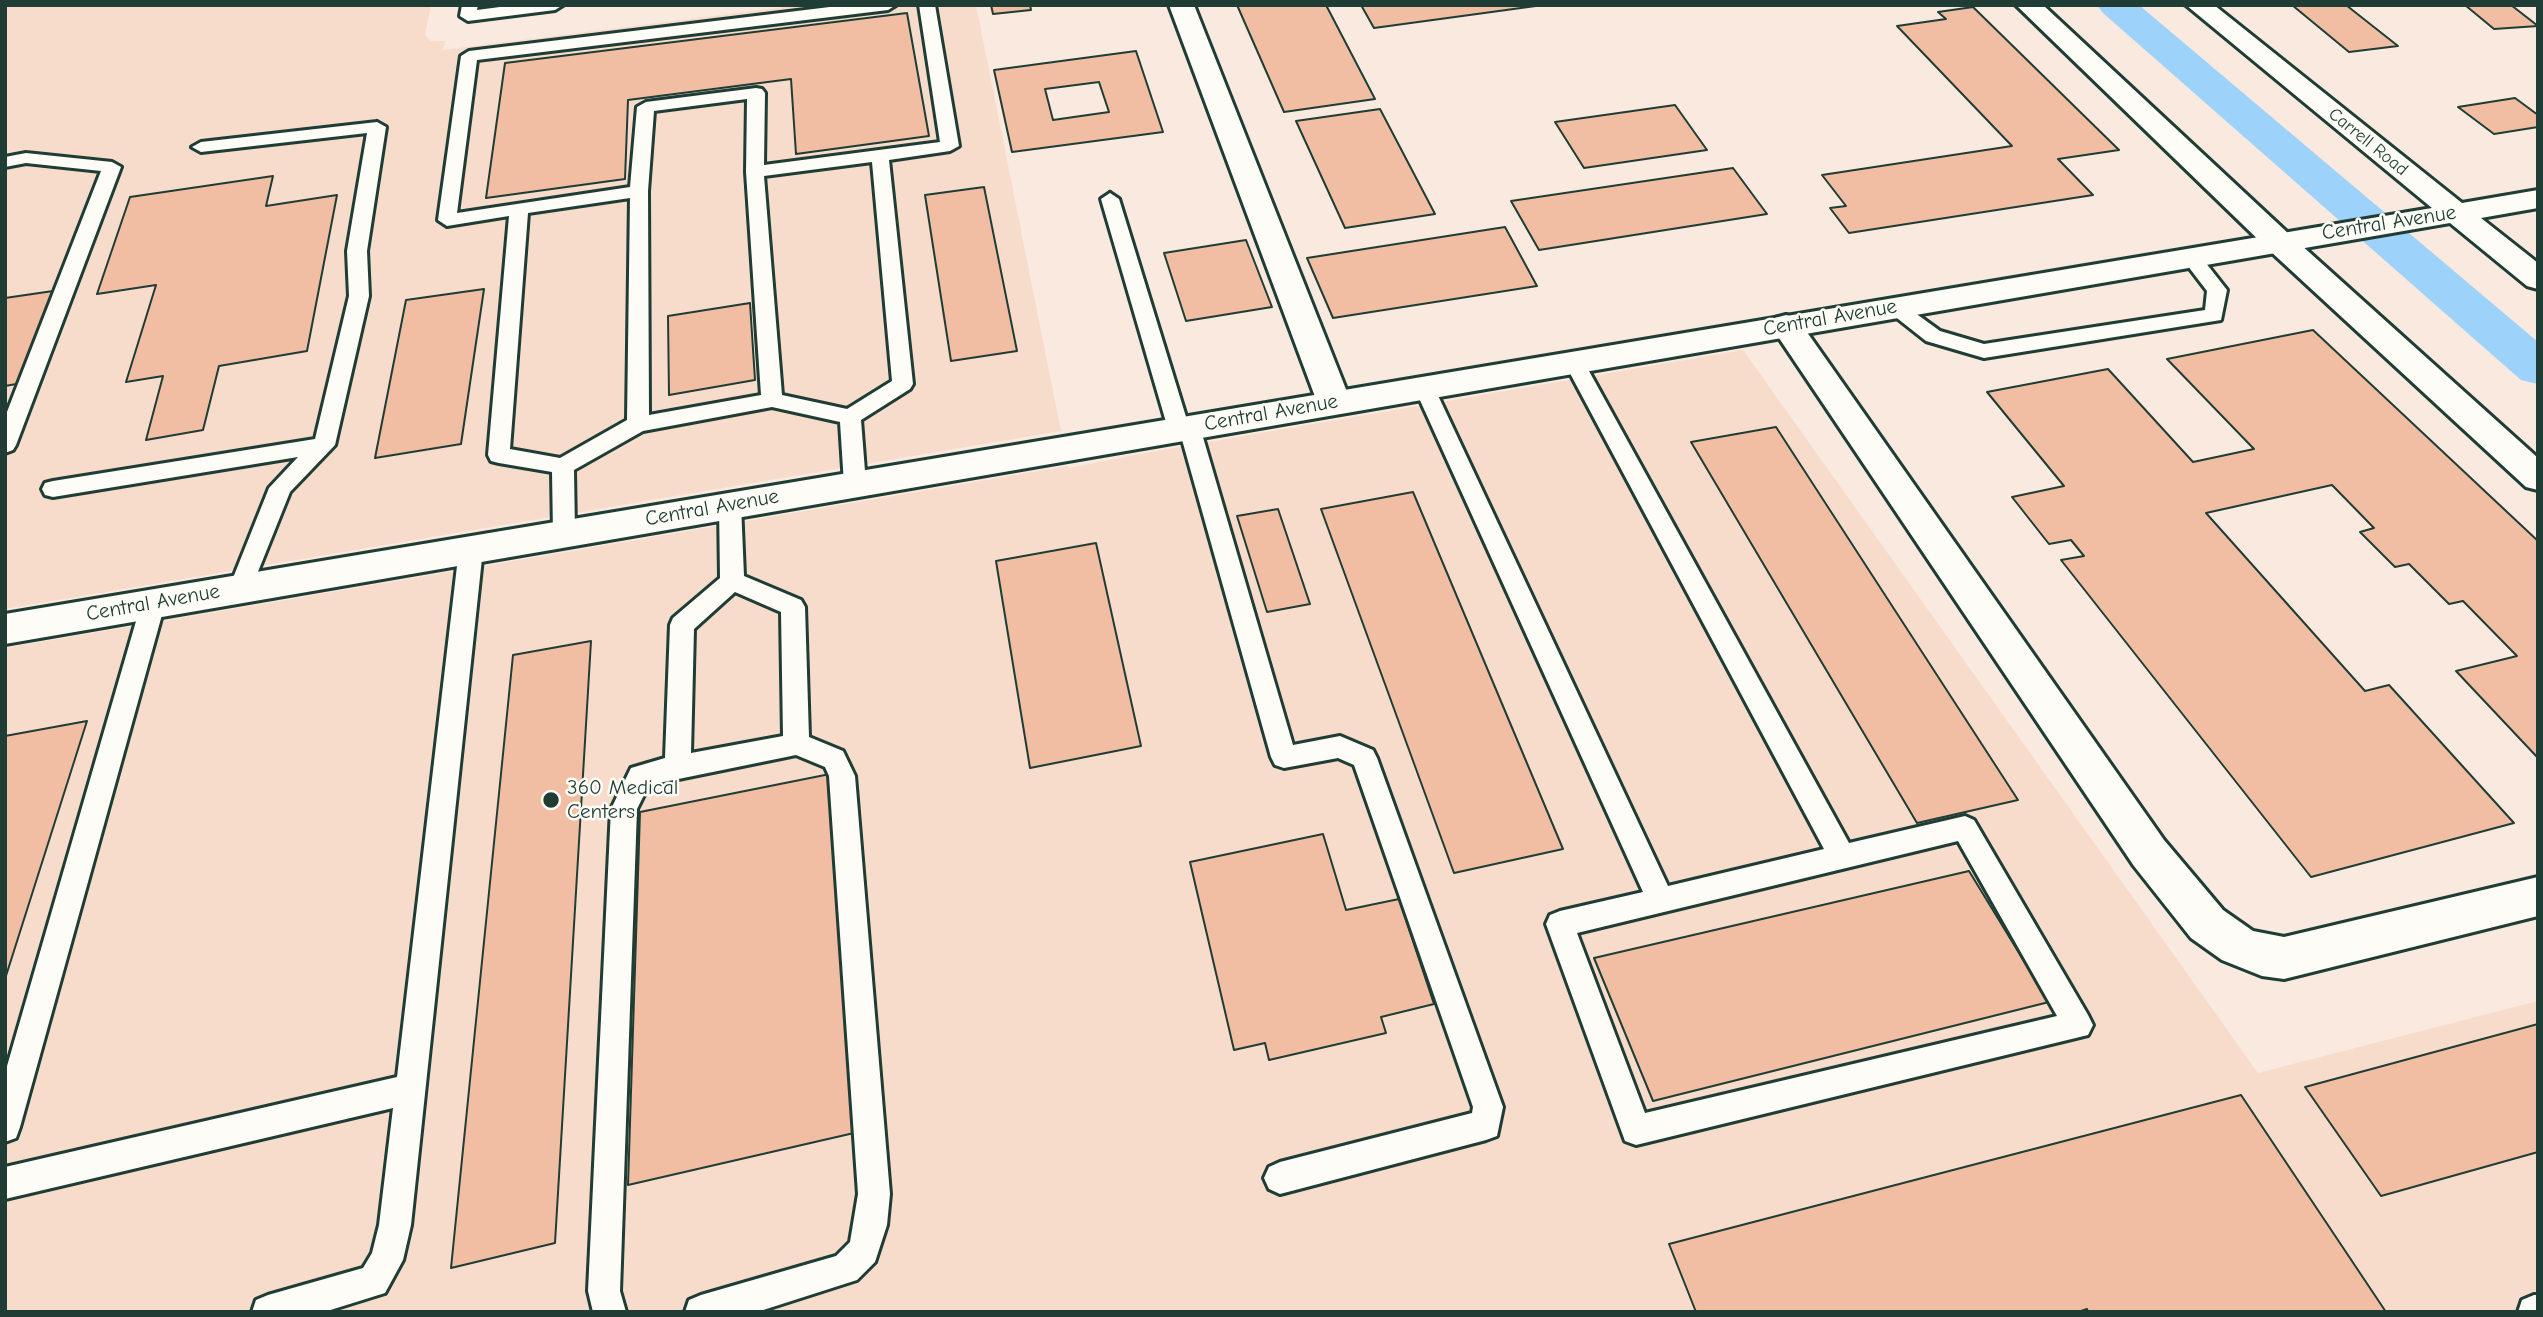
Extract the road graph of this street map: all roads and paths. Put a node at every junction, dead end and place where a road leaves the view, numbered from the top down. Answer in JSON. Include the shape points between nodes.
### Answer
{"nodes":[{"id":1,"x":470,"y":5,"type":"edge"},
{"id":2,"x":555,"y":5,"type":"edge"},
{"id":3,"x":888,"y":5,"type":"edge"},
{"id":4,"x":927,"y":5,"type":"edge"},
{"id":5,"x":1181,"y":5,"type":"edge"},
{"id":6,"x":2028,"y":5,"type":"edge"},
{"id":7,"x":2198,"y":5,"type":"edge"},
{"id":8,"x":201,"y":147,"type":"dead end"},
{"id":9,"x":880,"y":156,"type":"junction"},
{"id":10,"x":5,"y":162,"type":"edge"},
{"id":11,"x":755,"y":172,"type":"junction"},
{"id":12,"x":639,"y":191,"type":"junction"},
{"id":13,"x":2538,"y":198,"type":"edge"},
{"id":14,"x":1110,"y":199,"type":"dead end"},
{"id":15,"x":519,"y":209,"type":"junction"},
{"id":16,"x":2455,"y":212,"type":"junction"},
{"id":17,"x":2279,"y":242,"type":"junction"},
{"id":18,"x":2191,"y":257,"type":"junction"},
{"id":19,"x":2538,"y":279,"type":"edge"},
{"id":20,"x":1893,"y":307,"type":"junction"},
{"id":21,"x":1786,"y":325,"type":"junction"},
{"id":22,"x":1574,"y":362,"type":"junction"},
{"id":23,"x":1424,"y":387,"type":"junction"},
{"id":24,"x":772,"y":400,"type":"junction"},
{"id":25,"x":1334,"y":402,"type":"junction"},
{"id":26,"x":850,"y":417,"type":"junction"},
{"id":27,"x":638,"y":424,"type":"junction"},
{"id":28,"x":1184,"y":428,"type":"junction"},
{"id":29,"x":5,"y":445,"type":"edge"},
{"id":30,"x":324,"y":445,"type":"junction"},
{"id":31,"x":563,"y":466,"type":"junction"},
{"id":32,"x":2538,"y":478,"type":"edge"},
{"id":33,"x":855,"y":484,"type":"junction"},
{"id":34,"x":53,"y":489,"type":"dead end"},
{"id":35,"x":730,"y":505,"type":"junction"},
{"id":36,"x":564,"y":533,"type":"junction"},
{"id":37,"x":471,"y":549,"type":"junction"},
{"id":38,"x":732,"y":581,"type":"junction"},
{"id":39,"x":241,"y":588,"type":"junction"},
{"id":40,"x":153,"y":604,"type":"junction"},
{"id":41,"x":5,"y":629,"type":"edge"},
{"id":42,"x":796,"y":744,"type":"junction"},
{"id":43,"x":678,"y":766,"type":"junction"},
{"id":44,"x":1842,"y":856,"type":"junction"},
{"id":45,"x":2538,"y":897,"type":"edge"},
{"id":46,"x":1660,"y":899,"type":"junction"},
{"id":47,"x":410,"y":1089,"type":"junction"},
{"id":48,"x":5,"y":1127,"type":"edge"},
{"id":49,"x":1280,"y":1178,"type":"dead end"},
{"id":50,"x":5,"y":1183,"type":"edge"},
{"id":51,"x":268,"y":1312,"type":"edge"},
{"id":52,"x":610,"y":1312,"type":"edge"},
{"id":53,"x":701,"y":1312,"type":"edge"}],
"edges":[{"from":1,"to":2,"type":"lane","via":[[468,16]]},
{"from":3,"to":15,"type":"lane","via":[[470,56],[447,220]]},
{"from":4,"to":9,"type":"lane","via":[[950,146]]},
{"from":5,"to":25,"type":"street"},
{"from":6,"to":17,"type":"street"},
{"from":7,"to":16,"type":"street","name":"Carrell Road"},
{"from":8,"to":30,"type":"lane","via":[[377,127],[358,251],[359,296]]},
{"from":9,"to":11,"type":"lane"},
{"from":9,"to":26,"type":"lane","via":[[903,384]]},
{"from":10,"to":29,"type":"lane","via":[[26,158],[112,167]]},
{"from":11,"to":12,"type":"lane","via":[[756,93],[646,107]]},
{"from":11,"to":24,"type":"lane"},
{"from":12,"to":15,"type":"lane"},
{"from":12,"to":27,"type":"lane"},
{"from":13,"to":16,"type":"street","name":"Central Avenue"},
{"from":14,"to":28,"type":"lane"},
{"from":15,"to":31,"type":"lane","via":[[499,455]]},
{"from":16,"to":17,"type":"street","name":"Central Avenue"},
{"from":16,"to":19,"type":"street","name":"Carrell Road"},
{"from":17,"to":18,"type":"street","name":"Central Avenue"},
{"from":17,"to":32,"type":"street"},
{"from":18,"to":20,"type":"street","name":"Central Avenue"},
{"from":18,"to":20,"type":"lane","via":[[2217,290],[2214,315],[1984,351],[1933,337]]},
{"from":20,"to":21,"type":"street","name":"Central Avenue"},
{"from":21,"to":22,"type":"street","name":"Central Avenue"},
{"from":21,"to":45,"type":"street","via":[[2176,890],[2207,924],[2238,946],[2284,958]]},
{"from":22,"to":23,"type":"street","name":"Central Avenue"},
{"from":22,"to":44,"type":"lane"},
{"from":23,"to":25,"type":"street","name":"Central Avenue"},
{"from":23,"to":46,"type":"lane"},
{"from":24,"to":26,"type":"lane"},
{"from":24,"to":27,"type":"lane"},
{"from":25,"to":28,"type":"street","name":"Central Avenue"},
{"from":26,"to":33,"type":"lane"},
{"from":27,"to":31,"type":"lane"},
{"from":28,"to":33,"type":"street","name":"Central Avenue"},
{"from":28,"to":49,"type":"lane","via":[[1284,757],[1340,747],[1363,758],[1488,1107],[1486,1125]]},
{"from":30,"to":34,"type":"lane"},
{"from":30,"to":39,"type":"lane","via":[[280,488]]},
{"from":31,"to":36,"type":"lane"},
{"from":33,"to":35,"type":"street","name":"Central Avenue"},
{"from":35,"to":36,"type":"street","name":"Central Avenue"},
{"from":35,"to":38,"type":"lane"},
{"from":36,"to":37,"type":"street","name":"Central Avenue"},
{"from":37,"to":39,"type":"street","name":"Central Avenue"},
{"from":37,"to":47,"type":"lane"},
{"from":38,"to":42,"type":"lane","via":[[793,607]]},
{"from":38,"to":43,"type":"lane","via":[[682,625]]},
{"from":39,"to":40,"type":"street","name":"Central Avenue"},
{"from":40,"to":41,"type":"street","name":"Central Avenue"},
{"from":40,"to":48,"type":"lane"},
{"from":42,"to":43,"type":"lane"},
{"from":42,"to":53,"type":"lane","via":[[834,760],[842,776],[874,1194],[871,1225],[864,1251],[846,1269]]},
{"from":43,"to":52,"type":"lane","via":[[640,776],[624,809],[604,1291]]},
{"from":44,"to":46,"type":"lane"},
{"from":44,"to":46,"type":"lane","via":[[1965,828],[2078,1025],[1636,1130],[1560,924]]},
{"from":47,"to":50,"type":"lane"},
{"from":47,"to":51,"type":"lane","via":[[387,1261],[373,1281]]}]}
